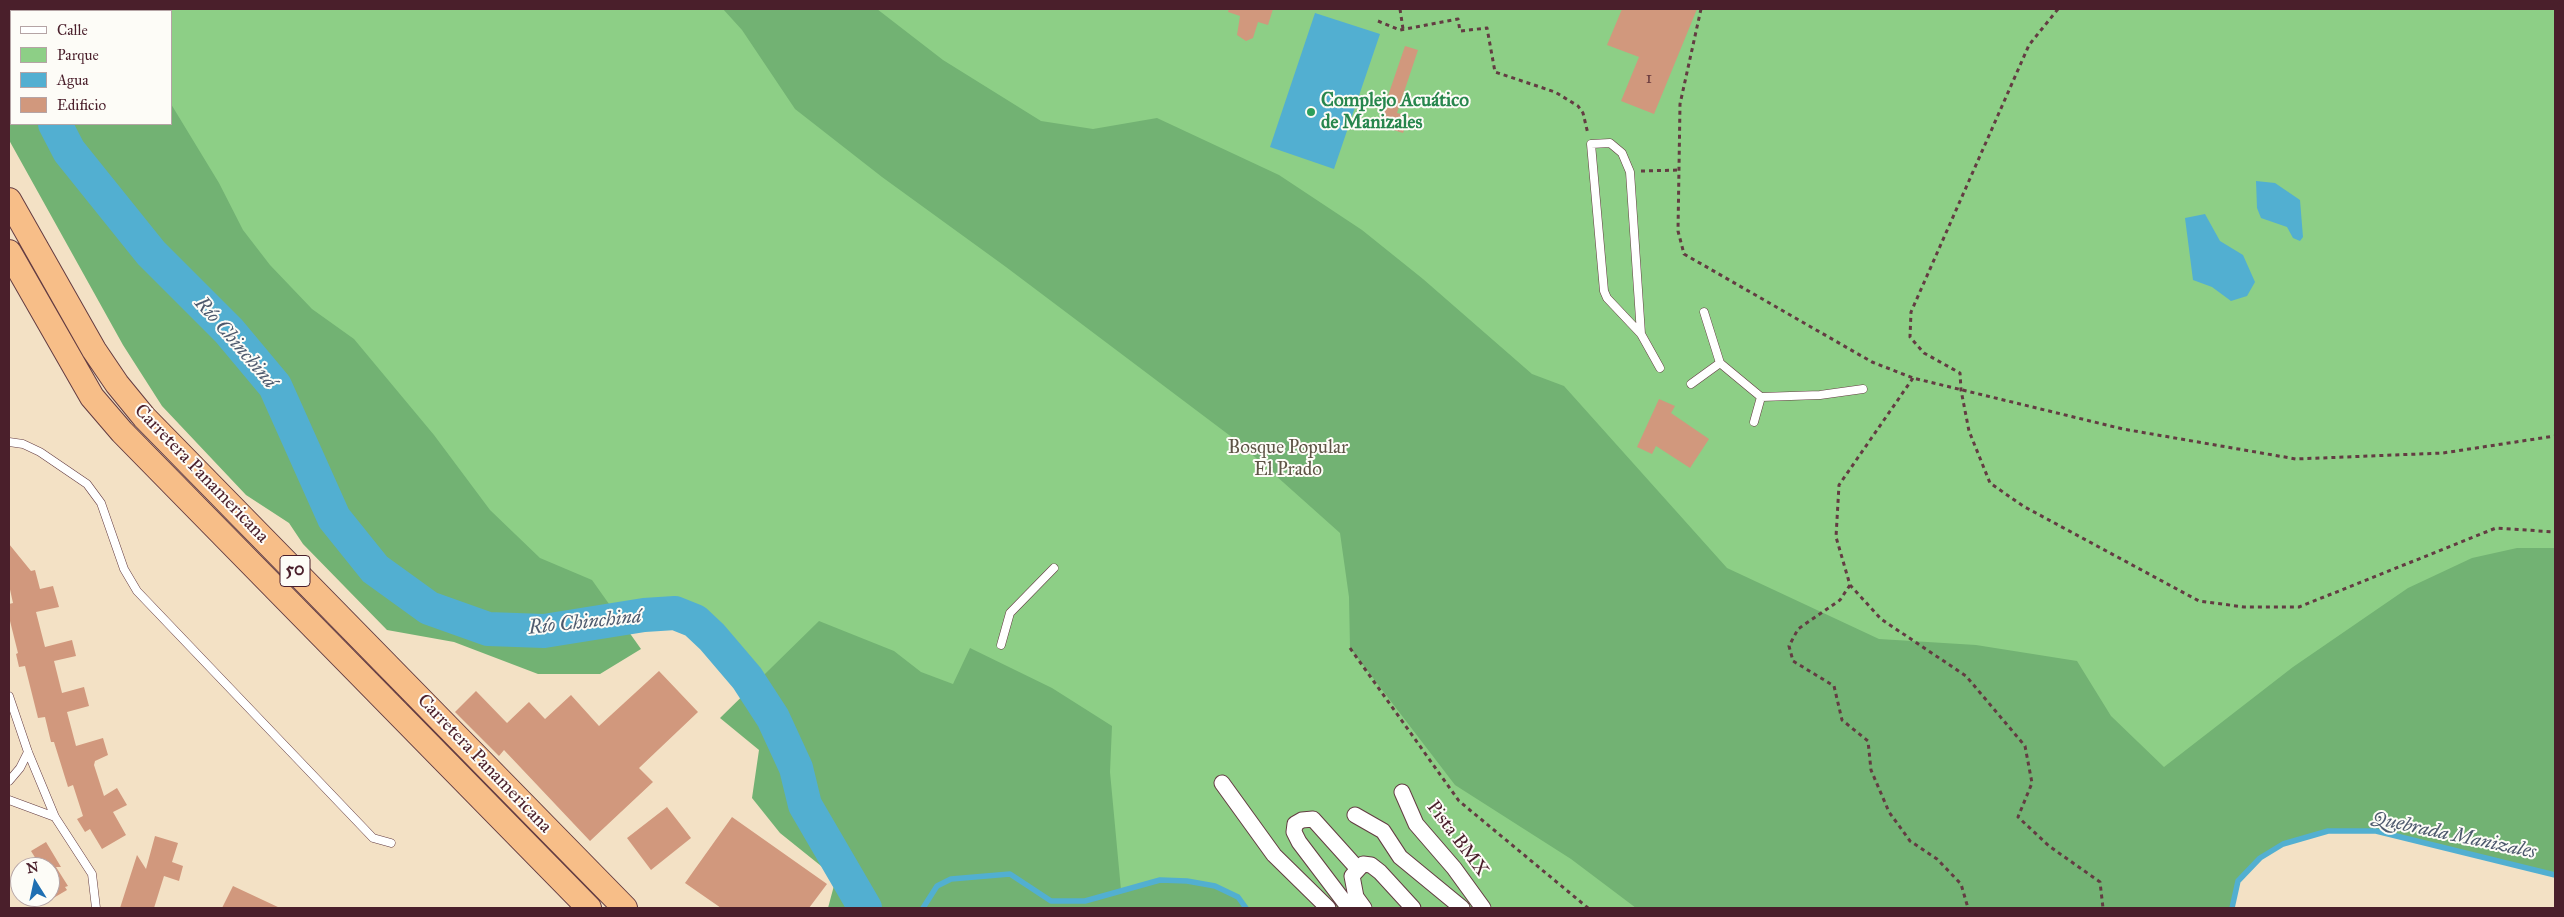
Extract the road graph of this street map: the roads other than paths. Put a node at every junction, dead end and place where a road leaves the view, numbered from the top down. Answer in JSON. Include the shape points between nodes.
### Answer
{"nodes":[{"id":1,"x":9,"y":200,"type":"edge"},
{"id":2,"x":9,"y":252,"type":"edge"},
{"id":3,"x":1704,"y":312,"type":"dead end"},
{"id":4,"x":1641,"y":334,"type":"junction"},
{"id":5,"x":1720,"y":363,"type":"junction"},
{"id":6,"x":1660,"y":368,"type":"dead end"},
{"id":7,"x":1691,"y":384,"type":"dead end"},
{"id":8,"x":1863,"y":389,"type":"dead end"},
{"id":9,"x":1761,"y":397,"type":"junction"},
{"id":10,"x":1754,"y":422,"type":"dead end"},
{"id":11,"x":9,"y":442,"type":"edge"},
{"id":12,"x":1054,"y":568,"type":"dead end"},
{"id":13,"x":1001,"y":645,"type":"dead end"},
{"id":14,"x":9,"y":696,"type":"edge"},
{"id":15,"x":28,"y":752,"type":"junction"},
{"id":16,"x":9,"y":781,"type":"edge"},
{"id":17,"x":1222,"y":783,"type":"dead end"},
{"id":18,"x":1402,"y":792,"type":"dead end"},
{"id":19,"x":9,"y":800,"type":"edge"},
{"id":20,"x":1355,"y":815,"type":"dead end"},
{"id":21,"x":55,"y":817,"type":"junction"},
{"id":22,"x":392,"y":843,"type":"dead end"},
{"id":23,"x":1358,"y":869,"type":"junction"},
{"id":24,"x":96,"y":908,"type":"edge"},
{"id":25,"x":589,"y":908,"type":"edge"},
{"id":26,"x":625,"y":908,"type":"edge"},
{"id":27,"x":1328,"y":908,"type":"edge"},
{"id":28,"x":1349,"y":908,"type":"edge"},
{"id":29,"x":1364,"y":908,"type":"edge"},
{"id":30,"x":1413,"y":908,"type":"edge"},
{"id":31,"x":1462,"y":908,"type":"edge"},
{"id":32,"x":1483,"y":908,"type":"edge"}],
"edges":[{"from":1,"to":26,"type":"highway","name":"Carretera Panamericana","number":"50","via":[[94,350],[144,417]]},
{"from":2,"to":25,"type":"highway","name":"Carretera Panamericana","number":"50","via":[[92,398]]},
{"from":3,"to":5,"type":"lane"},
{"from":4,"to":4,"type":"lane","via":[[1630,172],[1622,153],[1610,143],[1591,144],[1604,291]]},
{"from":4,"to":6,"type":"lane"},
{"from":5,"to":7,"type":"lane"},
{"from":5,"to":9,"type":"lane"},
{"from":8,"to":9,"type":"lane","via":[[1820,395]]},
{"from":9,"to":10,"type":"lane"},
{"from":11,"to":22,"type":"lane","via":[[40,452],[87,484],[101,503],[124,569],[137,591],[373,838]]},
{"from":12,"to":13,"type":"lane","via":[[1010,613]]},
{"from":14,"to":15,"type":"lane"},
{"from":15,"to":16,"type":"lane"},
{"from":15,"to":21,"type":"lane"},
{"from":17,"to":27,"type":"street","via":[[1274,855]]},
{"from":18,"to":32,"type":"street","name":"Pista BMX","via":[[1416,824]]},
{"from":19,"to":21,"type":"lane"},
{"from":20,"to":31,"type":"street","via":[[1383,831],[1400,857]]},
{"from":21,"to":24,"type":"lane","via":[[92,874]]},
{"from":23,"to":28,"type":"street","via":[[1313,819],[1295,824],[1294,832],[1299,842]]},
{"from":23,"to":29,"type":"street","via":[[1352,876],[1353,885]]},
{"from":23,"to":30,"type":"street","via":[[1363,864],[1371,865]]}]}
